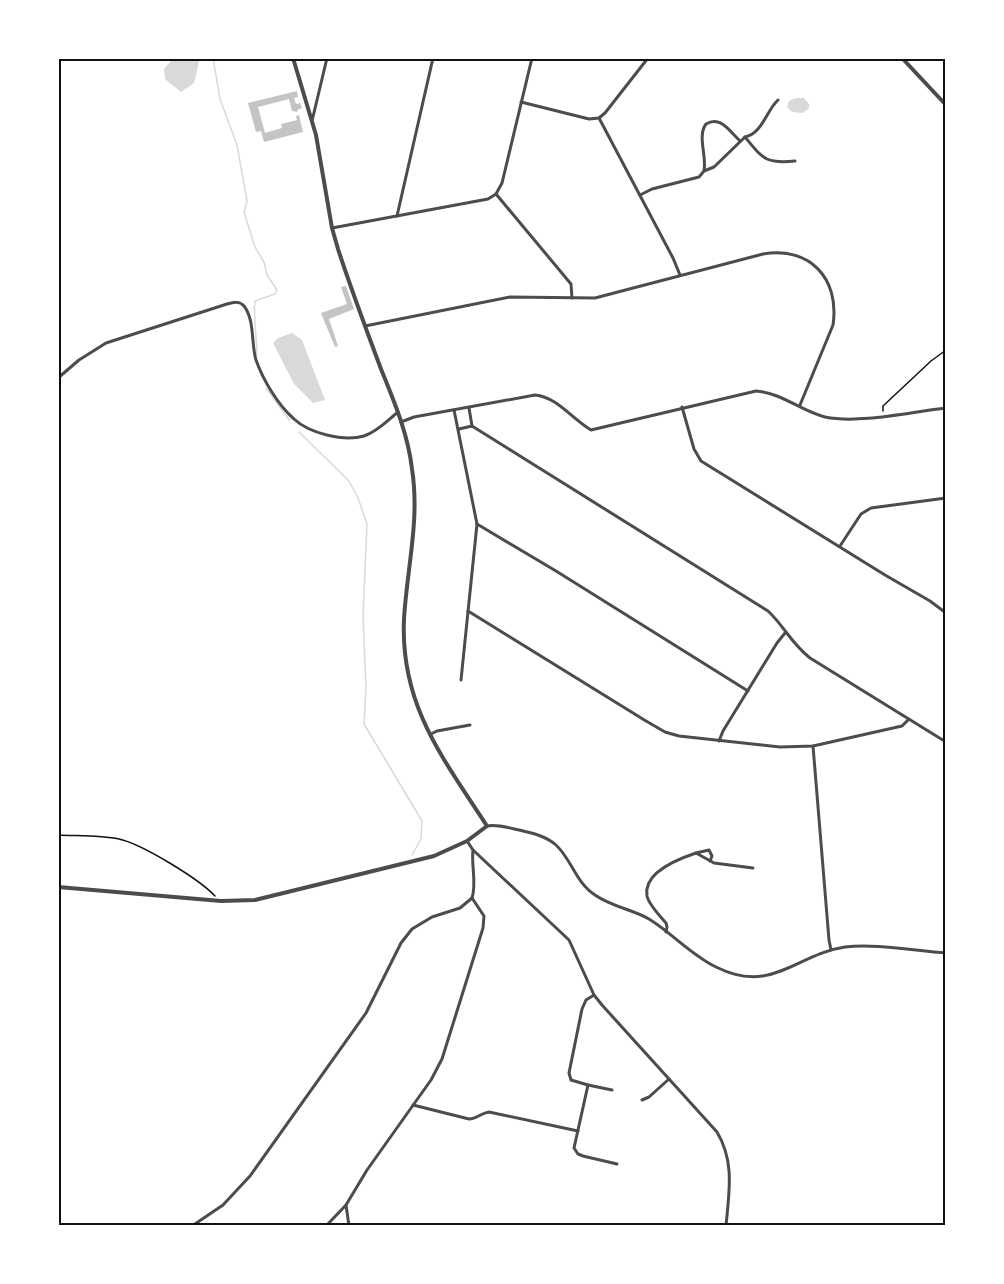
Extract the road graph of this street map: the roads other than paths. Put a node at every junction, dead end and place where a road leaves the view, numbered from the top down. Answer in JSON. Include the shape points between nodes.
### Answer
{"nodes":[{"id":1,"x":293,"y":58,"type":"edge"},
{"id":2,"x":327,"y":58,"type":"edge"},
{"id":3,"x":433,"y":58,"type":"edge"},
{"id":4,"x":532,"y":58,"type":"edge"},
{"id":5,"x":648,"y":58,"type":"edge"},
{"id":6,"x":902,"y":58,"type":"edge"},
{"id":7,"x":945,"y":98,"type":"edge"},
{"id":8,"x":778,"y":100,"type":"dead end"},
{"id":9,"x":940,"y":100,"type":"junction"},
{"id":10,"x":522,"y":102,"type":"junction"},
{"id":11,"x":945,"y":105,"type":"edge"},
{"id":12,"x":599,"y":118,"type":"junction"},
{"id":13,"x":312,"y":121,"type":"junction"},
{"id":14,"x":745,"y":137,"type":"junction"},
{"id":15,"x":740,"y":141,"type":"junction"},
{"id":16,"x":795,"y":161,"type":"dead end"},
{"id":17,"x":704,"y":171,"type":"junction"},
{"id":18,"x":496,"y":194,"type":"junction"},
{"id":19,"x":639,"y":195,"type":"junction"},
{"id":20,"x":397,"y":216,"type":"junction"},
{"id":21,"x":332,"y":228,"type":"junction"},
{"id":22,"x":680,"y":275,"type":"junction"},
{"id":23,"x":572,"y":298,"type":"junction"},
{"id":24,"x":365,"y":326,"type":"junction"},
{"id":25,"x":58,"y":378,"type":"edge"},
{"id":26,"x":800,"y":405,"type":"junction"},
{"id":27,"x":682,"y":407,"type":"junction"},
{"id":28,"x":469,"y":408,"type":"junction"},
{"id":29,"x":945,"y":408,"type":"edge"},
{"id":30,"x":454,"y":410,"type":"junction"},
{"id":31,"x":398,"y":412,"type":"junction"},
{"id":32,"x":401,"y":422,"type":"junction"},
{"id":33,"x":472,"y":426,"type":"junction"},
{"id":34,"x":459,"y":429,"type":"junction"},
{"id":35,"x":945,"y":498,"type":"edge"},
{"id":36,"x":477,"y":524,"type":"junction"},
{"id":37,"x":840,"y":546,"type":"junction"},
{"id":38,"x":468,"y":611,"type":"junction"},
{"id":39,"x":945,"y":612,"type":"edge"},
{"id":40,"x":785,"y":633,"type":"junction"},
{"id":41,"x":462,"y":680,"type":"dead end"},
{"id":42,"x":748,"y":691,"type":"junction"},
{"id":43,"x":909,"y":719,"type":"junction"},
{"id":44,"x":470,"y":725,"type":"dead end"},
{"id":45,"x":429,"y":735,"type":"junction"},
{"id":46,"x":719,"y":741,"type":"junction"},
{"id":47,"x":945,"y":742,"type":"edge"},
{"id":48,"x":813,"y":746,"type":"junction"},
{"id":49,"x":488,"y":826,"type":"junction"},
{"id":50,"x":467,"y":841,"type":"junction"},
{"id":51,"x":473,"y":850,"type":"junction"},
{"id":52,"x":696,"y":853,"type":"junction"},
{"id":53,"x":710,"y":861,"type":"junction"},
{"id":54,"x":753,"y":868,"type":"dead end"},
{"id":55,"x":58,"y":887,"type":"edge"},
{"id":56,"x":472,"y":898,"type":"junction"},
{"id":57,"x":666,"y":932,"type":"junction"},
{"id":58,"x":831,"y":950,"type":"junction"},
{"id":59,"x":945,"y":953,"type":"edge"},
{"id":60,"x":594,"y":995,"type":"junction"},
{"id":61,"x":669,"y":1079,"type":"junction"},
{"id":62,"x":588,"y":1085,"type":"junction"},
{"id":63,"x":612,"y":1090,"type":"dead end"},
{"id":64,"x":642,"y":1100,"type":"dead end"},
{"id":65,"x":413,"y":1105,"type":"junction"},
{"id":66,"x":578,"y":1131,"type":"junction"},
{"id":67,"x":617,"y":1164,"type":"dead end"},
{"id":68,"x":346,"y":1205,"type":"junction"},
{"id":69,"x":192,"y":1226,"type":"edge"},
{"id":70,"x":326,"y":1226,"type":"edge"},
{"id":71,"x":349,"y":1226,"type":"edge"},
{"id":72,"x":726,"y":1226,"type":"edge"}],
"edges":[{"from":1,"to":13,"type":"street"},
{"from":2,"to":13,"type":"street"},
{"from":3,"to":20,"type":"street"},
{"from":4,"to":10,"type":"street"},
{"from":5,"to":12,"type":"street"},
{"from":6,"to":9,"type":"street"},
{"from":7,"to":9,"type":"street"},
{"from":8,"to":14,"type":"street","via":[[760,126]]},
{"from":9,"to":11,"type":"street"},
{"from":10,"to":12,"type":"street","via":[[589,119]]},
{"from":10,"to":18,"type":"street"},
{"from":12,"to":19,"type":"street"},
{"from":13,"to":21,"type":"street"},
{"from":14,"to":15,"type":"street"},
{"from":14,"to":16,"type":"street","via":[[770,161]]},
{"from":15,"to":17,"type":"street","via":[[714,167]]},
{"from":15,"to":17,"type":"street","via":[[721,122],[707,123],[702,132]]},
{"from":17,"to":19,"type":"street","via":[[699,177]]},
{"from":18,"to":20,"type":"street","via":[[488,199]]},
{"from":18,"to":23,"type":"street","via":[[571,284]]},
{"from":19,"to":22,"type":"street"},
{"from":20,"to":21,"type":"street"},
{"from":21,"to":24,"type":"street"},
{"from":22,"to":23,"type":"street","via":[[595,298]]},
{"from":22,"to":26,"type":"street","via":[[779,251],[801,257],[822,273],[834,297],[833,325]]},
{"from":23,"to":24,"type":"street","via":[[510,297]]},
{"from":24,"to":31,"type":"street"},
{"from":25,"to":31,"type":"street","via":[[106,343],[238,302],[249,316],[261,371],[295,420],[339,437],[357,437],[369,434]]},
{"from":26,"to":27,"type":"street","via":[[756,391]]},
{"from":26,"to":29,"type":"street","via":[[822,416],[847,420]]},
{"from":27,"to":28,"type":"street","via":[[598,430],[591,430],[543,396]]},
{"from":27,"to":37,"type":"street","via":[[701,461]]},
{"from":28,"to":30,"type":"street"},
{"from":28,"to":33,"type":"street"},
{"from":30,"to":32,"type":"street"},
{"from":30,"to":34,"type":"street"},
{"from":31,"to":32,"type":"street"},
{"from":32,"to":45,"type":"street","via":[[416,499],[404,620],[405,652],[409,681]]},
{"from":33,"to":34,"type":"street"},
{"from":33,"to":40,"type":"street","via":[[768,610]]},
{"from":34,"to":36,"type":"street"},
{"from":35,"to":37,"type":"street","via":[[871,508],[861,514]]},
{"from":36,"to":38,"type":"street"},
{"from":36,"to":42,"type":"street"},
{"from":37,"to":39,"type":"street"},
{"from":38,"to":41,"type":"street"},
{"from":38,"to":46,"type":"street","via":[[665,732]]},
{"from":40,"to":42,"type":"street"},
{"from":40,"to":43,"type":"street","via":[[810,658]]},
{"from":42,"to":46,"type":"street"},
{"from":43,"to":47,"type":"street"},
{"from":43,"to":48,"type":"street","via":[[902,726]]},
{"from":44,"to":45,"type":"street"},
{"from":45,"to":49,"type":"street"},
{"from":46,"to":48,"type":"street"},
{"from":48,"to":58,"type":"street"},
{"from":49,"to":50,"type":"street"},
{"from":49,"to":57,"type":"street","via":[[548,839],[594,895],[649,919]]},
{"from":50,"to":51,"type":"street"},
{"from":50,"to":55,"type":"street","via":[[424,860],[255,900],[221,901]]},
{"from":51,"to":56,"type":"street"},
{"from":51,"to":60,"type":"street","via":[[564,934],[574,947]]},
{"from":52,"to":53,"type":"street"},
{"from":52,"to":53,"type":"street","via":[[709,850]]},
{"from":52,"to":57,"type":"street","via":[[649,880],[647,896],[666,923]]},
{"from":53,"to":54,"type":"street"},
{"from":56,"to":65,"type":"street","via":[[484,916],[483,928],[442,1059]]},
{"from":56,"to":69,"type":"street","via":[[460,908],[412,929],[366,1013],[250,1176],[223,1205]]},
{"from":57,"to":58,"type":"street","via":[[717,968],[744,976],[777,974]]},
{"from":58,"to":59,"type":"street","via":[[867,947]]},
{"from":60,"to":61,"type":"street"},
{"from":60,"to":62,"type":"street","via":[[582,1009],[568,1073],[571,1080]]},
{"from":61,"to":64,"type":"street"},
{"from":61,"to":72,"type":"street","via":[[717,1132],[726,1150]]},
{"from":62,"to":63,"type":"street"},
{"from":62,"to":66,"type":"street"},
{"from":65,"to":66,"type":"street","via":[[469,1119],[489,1112]]},
{"from":65,"to":68,"type":"street"},
{"from":66,"to":67,"type":"street","via":[[574,1148],[578,1154]]},
{"from":68,"to":70,"type":"street"},
{"from":68,"to":71,"type":"street"}]}
